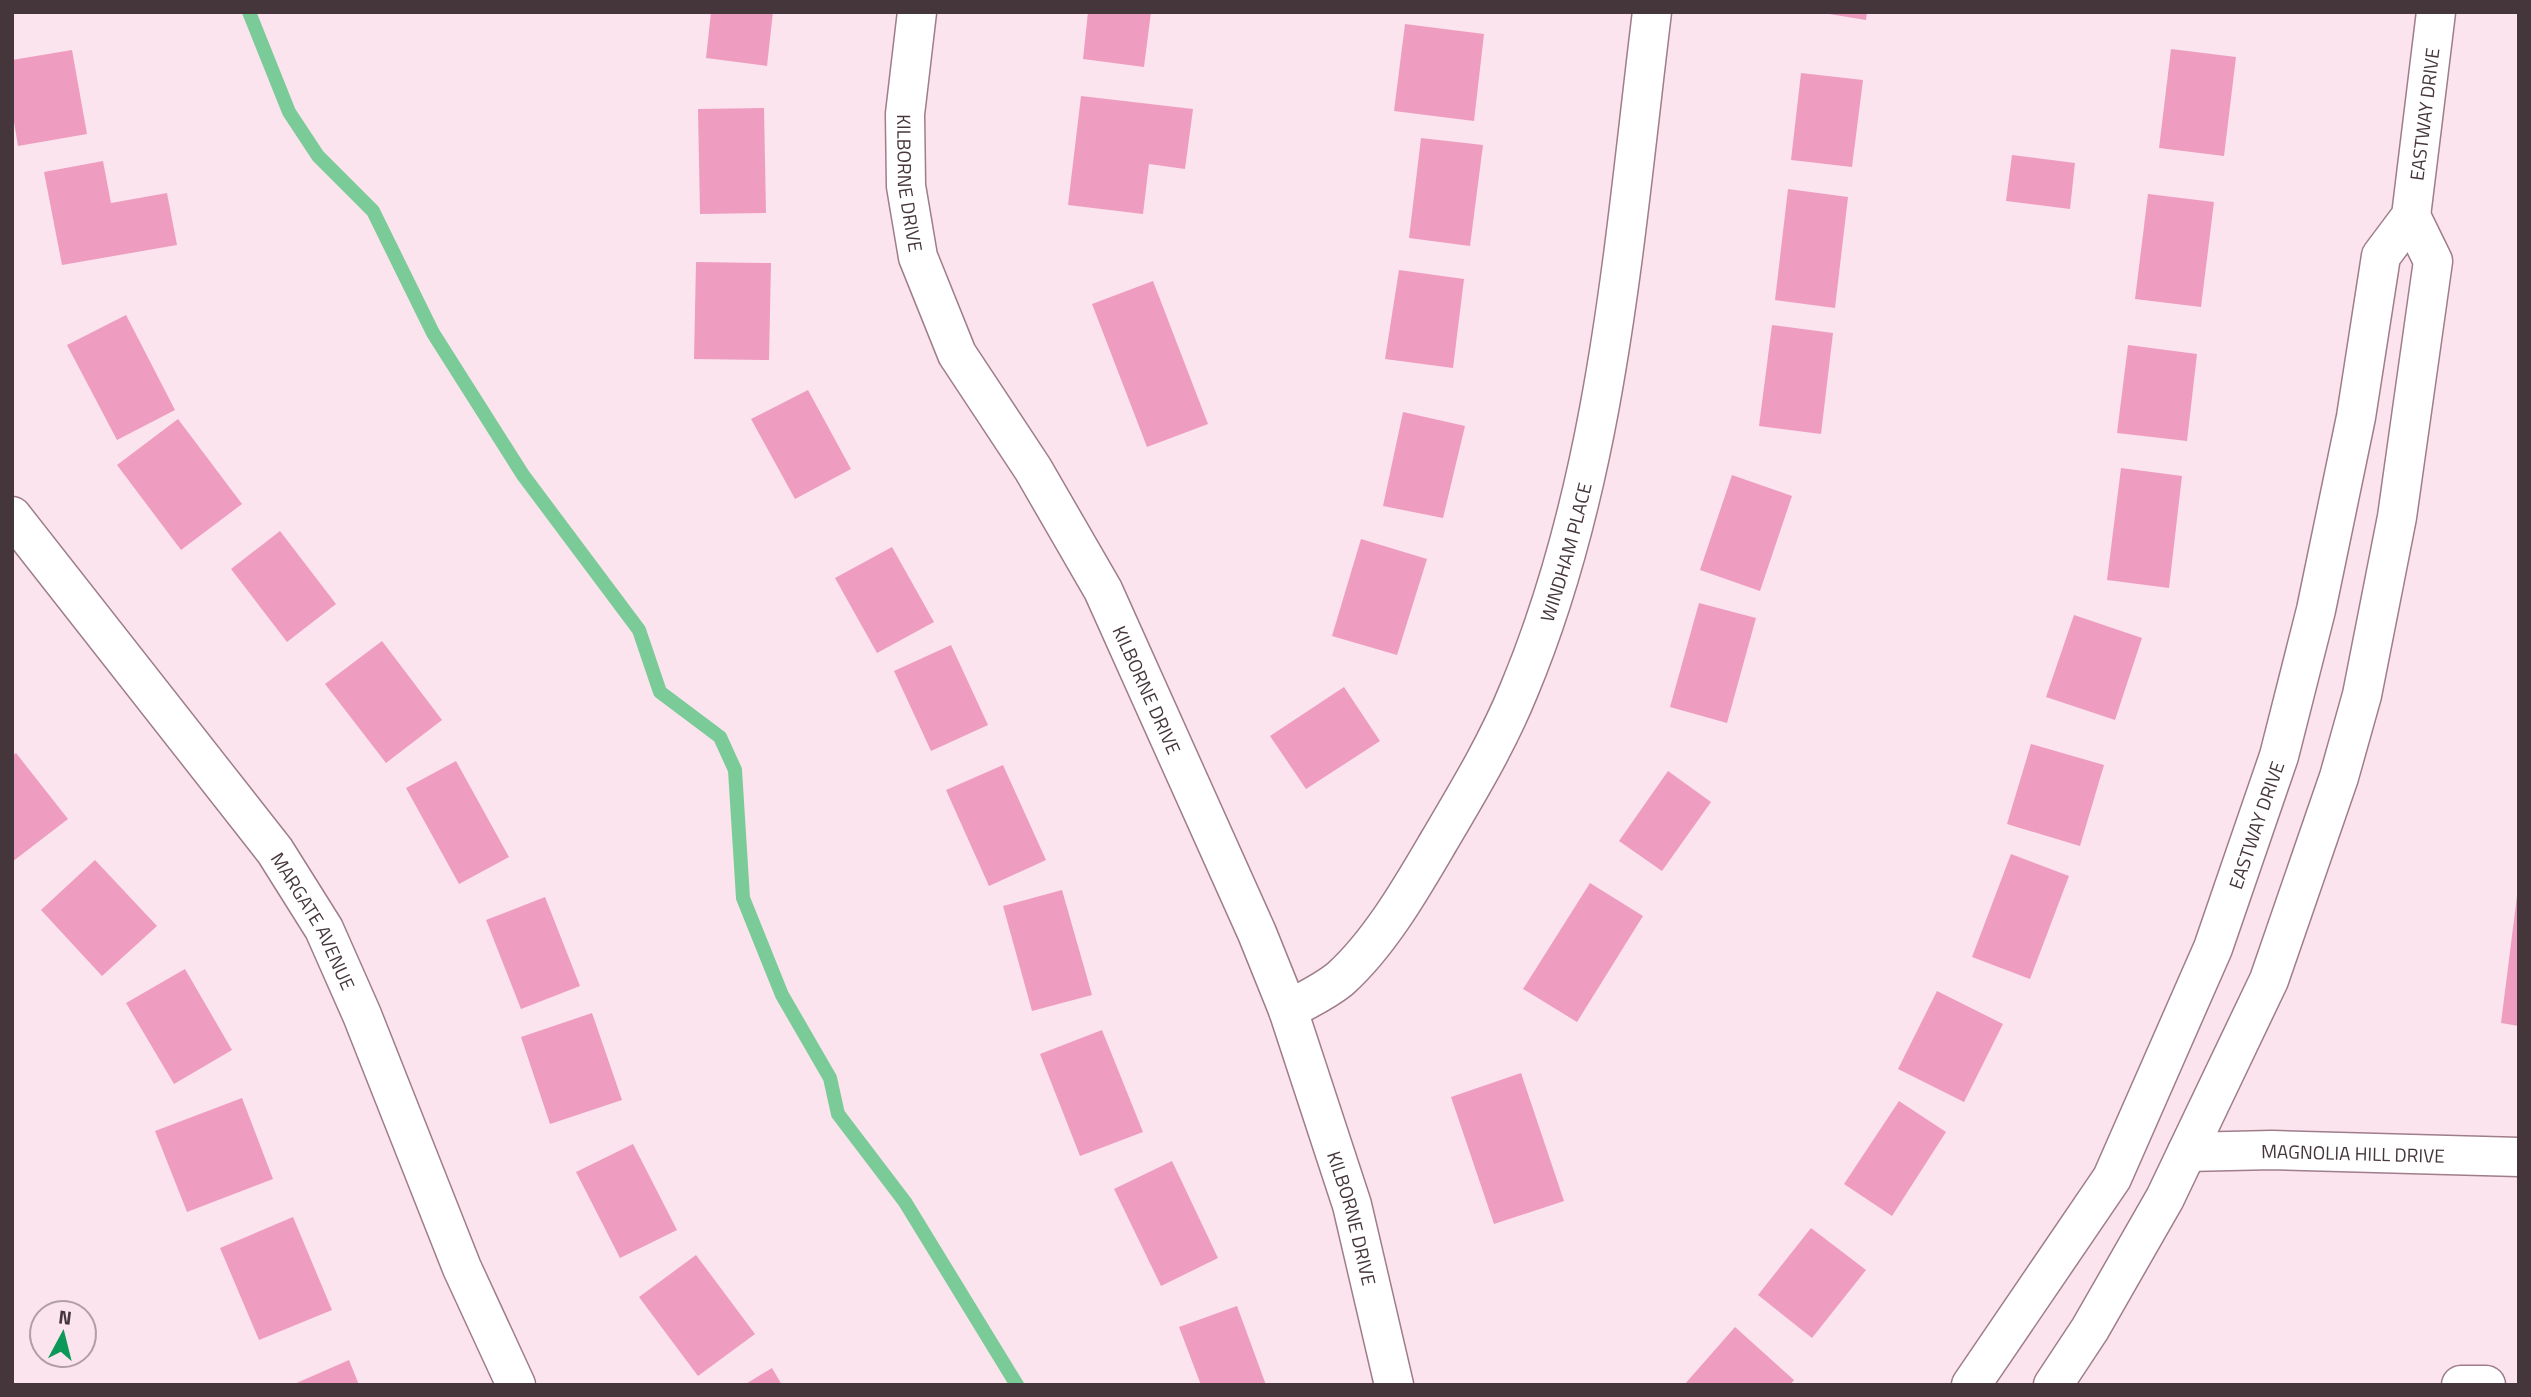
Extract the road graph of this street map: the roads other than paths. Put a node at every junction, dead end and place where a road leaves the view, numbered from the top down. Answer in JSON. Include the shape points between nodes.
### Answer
{"nodes":[{"id":1,"x":917,"y":12,"type":"edge"},
{"id":2,"x":1652,"y":12,"type":"edge"},
{"id":3,"x":2437,"y":12,"type":"edge"},
{"id":4,"x":2411,"y":216,"type":"junction"},
{"id":5,"x":12,"y":516,"type":"edge"},
{"id":6,"x":1288,"y":1010,"type":"junction"},
{"id":7,"x":2187,"y":1152,"type":"junction"},
{"id":8,"x":2519,"y":1157,"type":"edge"},
{"id":9,"x":516,"y":1385,"type":"edge"},
{"id":10,"x":1394,"y":1385,"type":"edge"},
{"id":11,"x":1971,"y":1385,"type":"edge"},
{"id":12,"x":2053,"y":1385,"type":"edge"},
{"id":13,"x":2461,"y":1385,"type":"edge"},
{"id":14,"x":2486,"y":1385,"type":"edge"}],
"edges":[{"from":1,"to":6,"type":"street","name":"KILBORNE DRIVE","via":[[905,114],[906,186],[918,257],[941,320],[957,354],[1033,469],[1103,590]]},
{"from":2,"to":6,"type":"street","name":"WINDHAM PLACE","via":[[1595,436],[1555,589],[1519,691],[1470,788],[1383,926],[1341,977]]},
{"from":3,"to":4,"type":"street","name":"EASTWAY DRIVE"},
{"from":4,"to":7,"type":"street","via":[[2434,261],[2397,517],[2362,695],[2339,777],[2269,980]]},
{"from":4,"to":11,"type":"street","name":"EASTWAY DRIVE","via":[[2381,256],[2356,417],[2316,610],[2279,756],[2213,948],[2112,1178]]},
{"from":5,"to":9,"type":"street","name":"MARGATE AVENUE","via":[[275,851],[324,929],[462,1268]]},
{"from":6,"to":10,"type":"street","name":"KILBORNE DRIVE","via":[[1352,1205]]},
{"from":7,"to":8,"type":"street","name":"MAGNOLIA HILL DRIVE"},
{"from":7,"to":12,"type":"street","via":[[2090,1329]]},
{"from":13,"to":14,"type":"street"}]}
